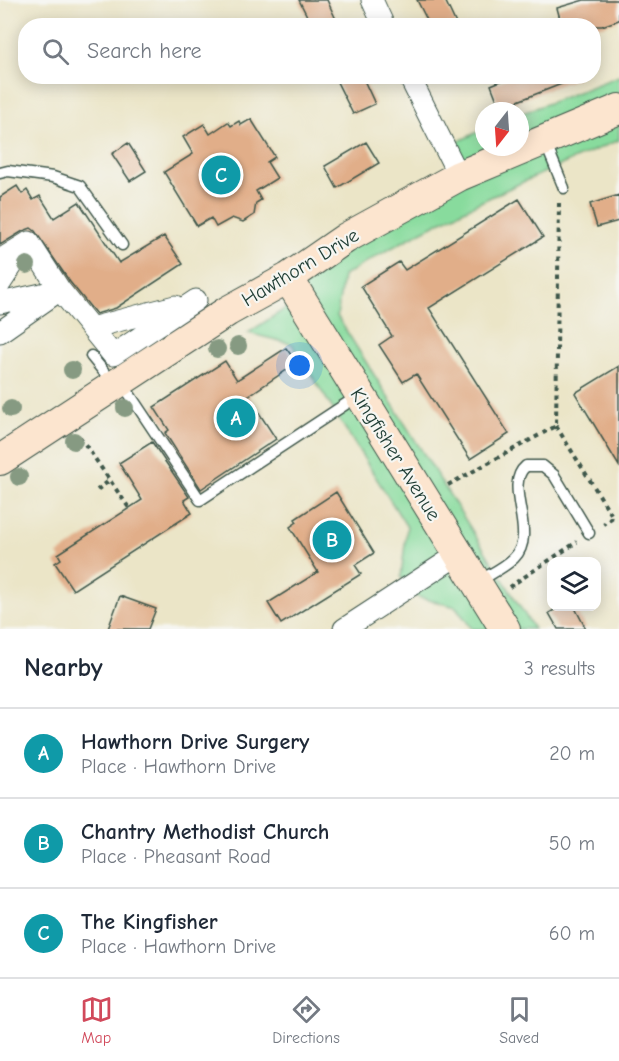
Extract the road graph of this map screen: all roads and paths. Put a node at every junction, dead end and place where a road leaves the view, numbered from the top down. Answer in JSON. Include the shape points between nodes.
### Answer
{"nodes":[{"id":1,"x":372,"y":0,"type":"edge"},
{"id":2,"x":380,"y":18,"type":"edge"},
{"id":3,"x":413,"y":84,"type":"edge"},
{"id":4,"x":619,"y":109,"type":"edge"},
{"id":5,"x":544,"y":139,"type":"junction"},
{"id":6,"x":0,"y":173,"type":"edge"},
{"id":7,"x":459,"y":176,"type":"junction"},
{"id":8,"x":564,"y":189,"type":"dead end"},
{"id":9,"x":559,"y":200,"type":"dead end"},
{"id":10,"x":29,"y":242,"type":"junction"},
{"id":11,"x":122,"y":245,"type":"dead end"},
{"id":12,"x":0,"y":260,"type":"edge"},
{"id":13,"x":288,"y":278,"type":"junction"},
{"id":14,"x":0,"y":284,"type":"edge"},
{"id":15,"x":60,"y":290,"type":"junction"},
{"id":16,"x":0,"y":303,"type":"edge"},
{"id":17,"x":91,"y":328,"type":"dead end"},
{"id":18,"x":0,"y":332,"type":"edge"},
{"id":19,"x":91,"y":356,"type":"dead end"},
{"id":20,"x":117,"y":382,"type":"junction"},
{"id":21,"x":359,"y":395,"type":"junction"},
{"id":22,"x":66,"y":416,"type":"junction"},
{"id":23,"x":1,"y":457,"type":"edge"},
{"id":24,"x":109,"y":481,"type":"junction"},
{"id":25,"x":444,"y":487,"type":"dead end"},
{"id":26,"x":97,"y":490,"type":"dead end"},
{"id":27,"x":129,"y":508,"type":"dead end"},
{"id":28,"x":589,"y":533,"type":"dead end"},
{"id":29,"x":459,"y":554,"type":"junction"},
{"id":30,"x":477,"y":582,"type":"junction"},
{"id":31,"x":344,"y":629,"type":"edge"},
{"id":32,"x":505,"y":629,"type":"edge"}],
"edges":[{"from":1,"to":2,"type":"street"},
{"from":3,"to":7,"type":"street"},
{"from":4,"to":5,"type":"street","name":"Hawthorn Drive"},
{"from":5,"to":7,"type":"street","name":"Hawthorn Drive"},
{"from":5,"to":8,"type":"lane"},
{"from":6,"to":11,"type":"lane","via":[[53,177],[80,186]]},
{"from":7,"to":13,"type":"street","name":"Hawthorn Drive","via":[[346,238]]},
{"from":9,"to":25,"type":"path","via":[[556,426]]},
{"from":10,"to":12,"type":"street"},
{"from":10,"to":14,"type":"street"},
{"from":10,"to":15,"type":"street"},
{"from":13,"to":20,"type":"street","name":"Hawthorn Drive","via":[[228,310]]},
{"from":13,"to":21,"type":"street","name":"Kingfisher Avenue"},
{"from":15,"to":16,"type":"street"},
{"from":15,"to":17,"type":"street"},
{"from":15,"to":18,"type":"street"},
{"from":19,"to":20,"type":"lane"},
{"from":20,"to":21,"type":"lane","via":[[200,500]]},
{"from":20,"to":22,"type":"street","name":"Hawthorn Drive"},
{"from":21,"to":29,"type":"street","name":"Kingfisher Avenue"},
{"from":22,"to":23,"type":"street","name":"Hawthorn Drive"},
{"from":22,"to":24,"type":"path"},
{"from":24,"to":26,"type":"path"},
{"from":24,"to":27,"type":"path"},
{"from":28,"to":30,"type":"lane","via":[[554,475],[543,465],[526,466],[517,484],[522,545],[514,558]]},
{"from":29,"to":30,"type":"street","name":"Kingfisher Avenue"},
{"from":29,"to":31,"type":"street"},
{"from":30,"to":32,"type":"street","name":"Kingfisher Avenue"}]}
